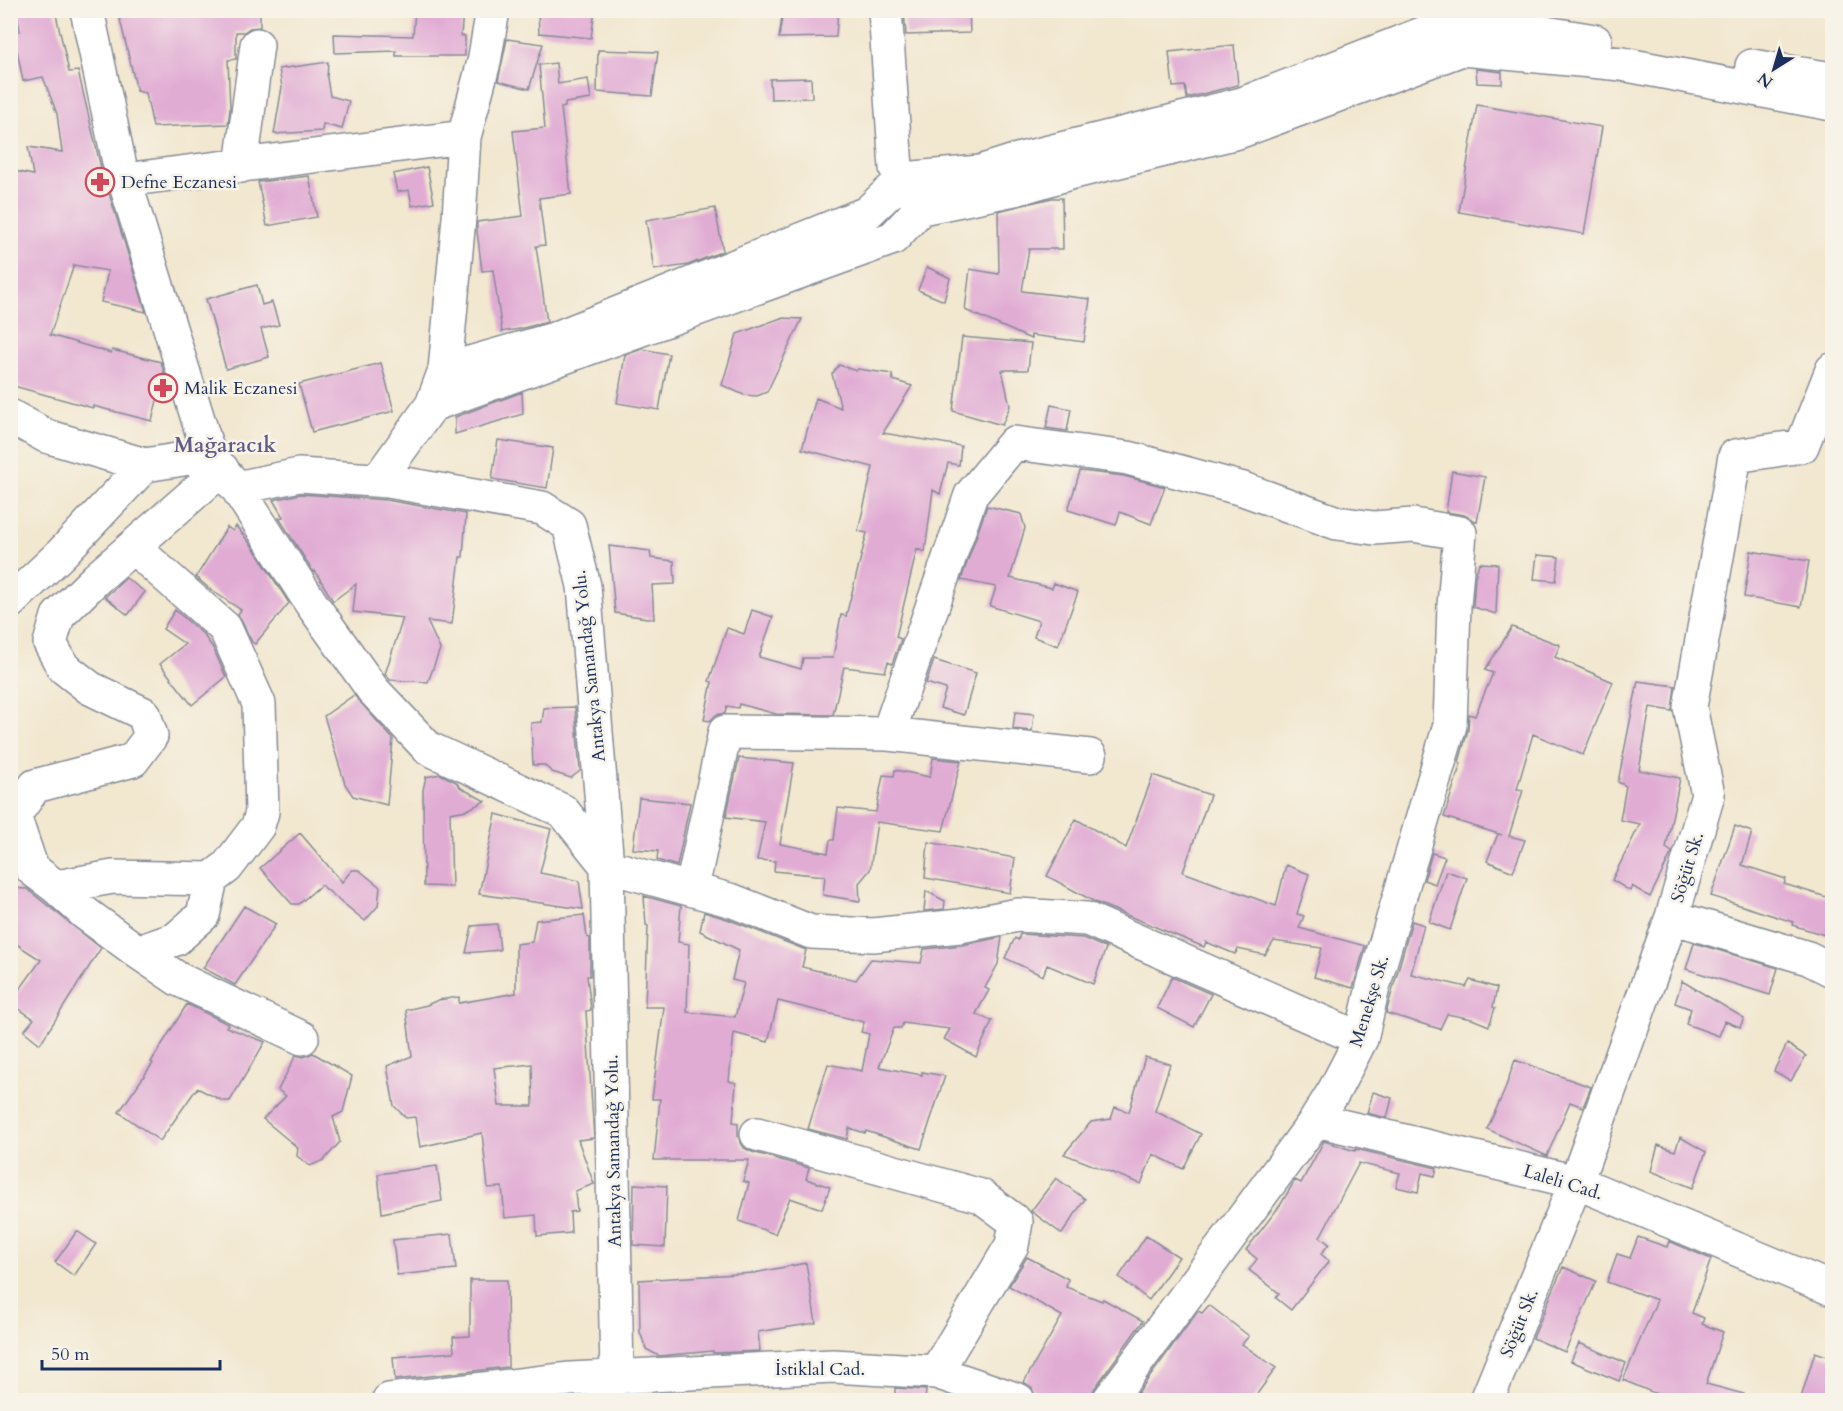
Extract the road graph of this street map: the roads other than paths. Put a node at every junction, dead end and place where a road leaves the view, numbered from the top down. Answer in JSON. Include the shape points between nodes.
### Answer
{"nodes":[{"id":1,"x":87,"y":10,"type":"edge"},
{"id":2,"x":494,"y":10,"type":"edge"},
{"id":3,"x":885,"y":10,"type":"edge"},
{"id":4,"x":257,"y":45,"type":"dead end"},
{"id":5,"x":1833,"y":79,"type":"edge"},
{"id":6,"x":1833,"y":104,"type":"edge"},
{"id":7,"x":464,"y":137,"type":"junction"},
{"id":8,"x":241,"y":166,"type":"junction"},
{"id":9,"x":903,"y":179,"type":"junction"},
{"id":10,"x":124,"y":180,"type":"junction"},
{"id":11,"x":921,"y":208,"type":"junction"},
{"id":12,"x":445,"y":370,"type":"junction"},
{"id":13,"x":1833,"y":370,"type":"edge"},
{"id":14,"x":432,"y":405,"type":"junction"},
{"id":15,"x":10,"y":416,"type":"edge"},
{"id":16,"x":145,"y":465,"type":"junction"},
{"id":17,"x":223,"y":470,"type":"junction"},
{"id":18,"x":378,"y":480,"type":"junction"},
{"id":19,"x":133,"y":547,"type":"junction"},
{"id":20,"x":10,"y":602,"type":"edge"},
{"id":21,"x":888,"y":734,"type":"junction"},
{"id":22,"x":1090,"y":756,"type":"dead end"},
{"id":23,"x":20,"y":864,"type":"edge"},
{"id":24,"x":606,"y":866,"type":"junction"},
{"id":25,"x":211,"y":879,"type":"junction"},
{"id":26,"x":56,"y":887,"type":"junction"},
{"id":27,"x":692,"y":888,"type":"junction"},
{"id":28,"x":1672,"y":917,"type":"junction"},
{"id":29,"x":138,"y":952,"type":"junction"},
{"id":30,"x":1833,"y":970,"type":"edge"},
{"id":31,"x":302,"y":1038,"type":"dead end"},
{"id":32,"x":1361,"y":1040,"type":"junction"},
{"id":33,"x":1316,"y":1120,"type":"junction"},
{"id":34,"x":757,"y":1134,"type":"dead end"},
{"id":35,"x":1576,"y":1182,"type":"junction"},
{"id":36,"x":1833,"y":1290,"type":"edge"},
{"id":37,"x":936,"y":1372,"type":"junction"},
{"id":38,"x":622,"y":1388,"type":"edge"},
{"id":39,"x":389,"y":1401,"type":"edge"},
{"id":40,"x":1018,"y":1401,"type":"edge"},
{"id":41,"x":1109,"y":1401,"type":"edge"},
{"id":42,"x":1487,"y":1401,"type":"edge"}],
"edges":[{"from":1,"to":10,"type":"street"},
{"from":2,"to":7,"type":"street"},
{"from":3,"to":9,"type":"street","via":[[896,168]]},
{"from":4,"to":8,"type":"street"},
{"from":5,"to":9,"type":"street","via":[[1521,29],[1437,28],[1242,104],[980,172]]},
{"from":6,"to":11,"type":"street","via":[[1622,64],[1462,49],[1239,132],[1019,188]]},
{"from":7,"to":8,"type":"street"},
{"from":7,"to":12,"type":"street"},
{"from":8,"to":10,"type":"street"},
{"from":9,"to":11,"type":"street"},
{"from":9,"to":12,"type":"street","via":[[867,213],[555,339]]},
{"from":10,"to":17,"type":"street"},
{"from":11,"to":14,"type":"street","via":[[893,238]]},
{"from":12,"to":14,"type":"street"},
{"from":13,"to":28,"type":"street","name":"Söğüt Sk.","via":[[1802,446],[1735,456],[1690,707],[1708,795]]},
{"from":14,"to":18,"type":"street"},
{"from":15,"to":16,"type":"street","via":[[45,436]]},
{"from":16,"to":17,"type":"street","name":"Antakya Samandağ Yolu."},
{"from":16,"to":20,"type":"street"},
{"from":17,"to":18,"type":"street","name":"Antakya Samandağ Yolu."},
{"from":17,"to":19,"type":"street"},
{"from":17,"to":24,"type":"street","via":[[366,681],[428,748],[563,811]]},
{"from":18,"to":24,"type":"street","name":"Antakya Samandağ Yolu.","via":[[542,508],[569,525],[584,586]]},
{"from":19,"to":23,"type":"street","via":[[58,616],[50,643],[63,667],[90,688],[144,714],[151,736],[133,760],[35,786],[14,816]]},
{"from":19,"to":25,"type":"street","via":[[225,628],[259,704],[262,812],[258,826],[227,867]]},
{"from":21,"to":22,"type":"street"},
{"from":21,"to":27,"type":"street","via":[[725,732]]},
{"from":21,"to":32,"type":"street","name":"Menekşe Sk.","via":[[971,495],[1014,443],[1128,458],[1243,489],[1337,523],[1374,528],[1413,525],[1460,532],[1450,725]]},
{"from":23,"to":26,"type":"street"},
{"from":24,"to":27,"type":"street"},
{"from":24,"to":38,"type":"street","name":"Antakya Samandağ Yolu."},
{"from":25,"to":26,"type":"street","via":[[113,877]]},
{"from":25,"to":29,"type":"street","via":[[203,915],[176,939]]},
{"from":26,"to":29,"type":"street"},
{"from":27,"to":32,"type":"street","via":[[811,932],[873,935],[1018,915],[1087,919]]},
{"from":28,"to":30,"type":"street","via":[[1808,958]]},
{"from":28,"to":35,"type":"street","name":"Söğüt Sk."},
{"from":29,"to":31,"type":"street","via":[[178,979]]},
{"from":32,"to":33,"type":"street","name":"Menekşe Sk."},
{"from":33,"to":35,"type":"street","name":"Laleli Cad."},
{"from":33,"to":41,"type":"street","name":"Menekşe Sk."},
{"from":34,"to":37,"type":"street","via":[[981,1196],[1016,1222],[1012,1245]]},
{"from":35,"to":36,"type":"street","name":"Laleli Cad."},
{"from":35,"to":42,"type":"street","name":"Söğüt Sk."},
{"from":37,"to":38,"type":"street","name":"İstiklal Cad.","via":[[833,1366]]},
{"from":37,"to":40,"type":"street","name":"İstiklal Cad."},
{"from":38,"to":39,"type":"street","name":"İstiklal Cad.","via":[[570,1379]]}]}
